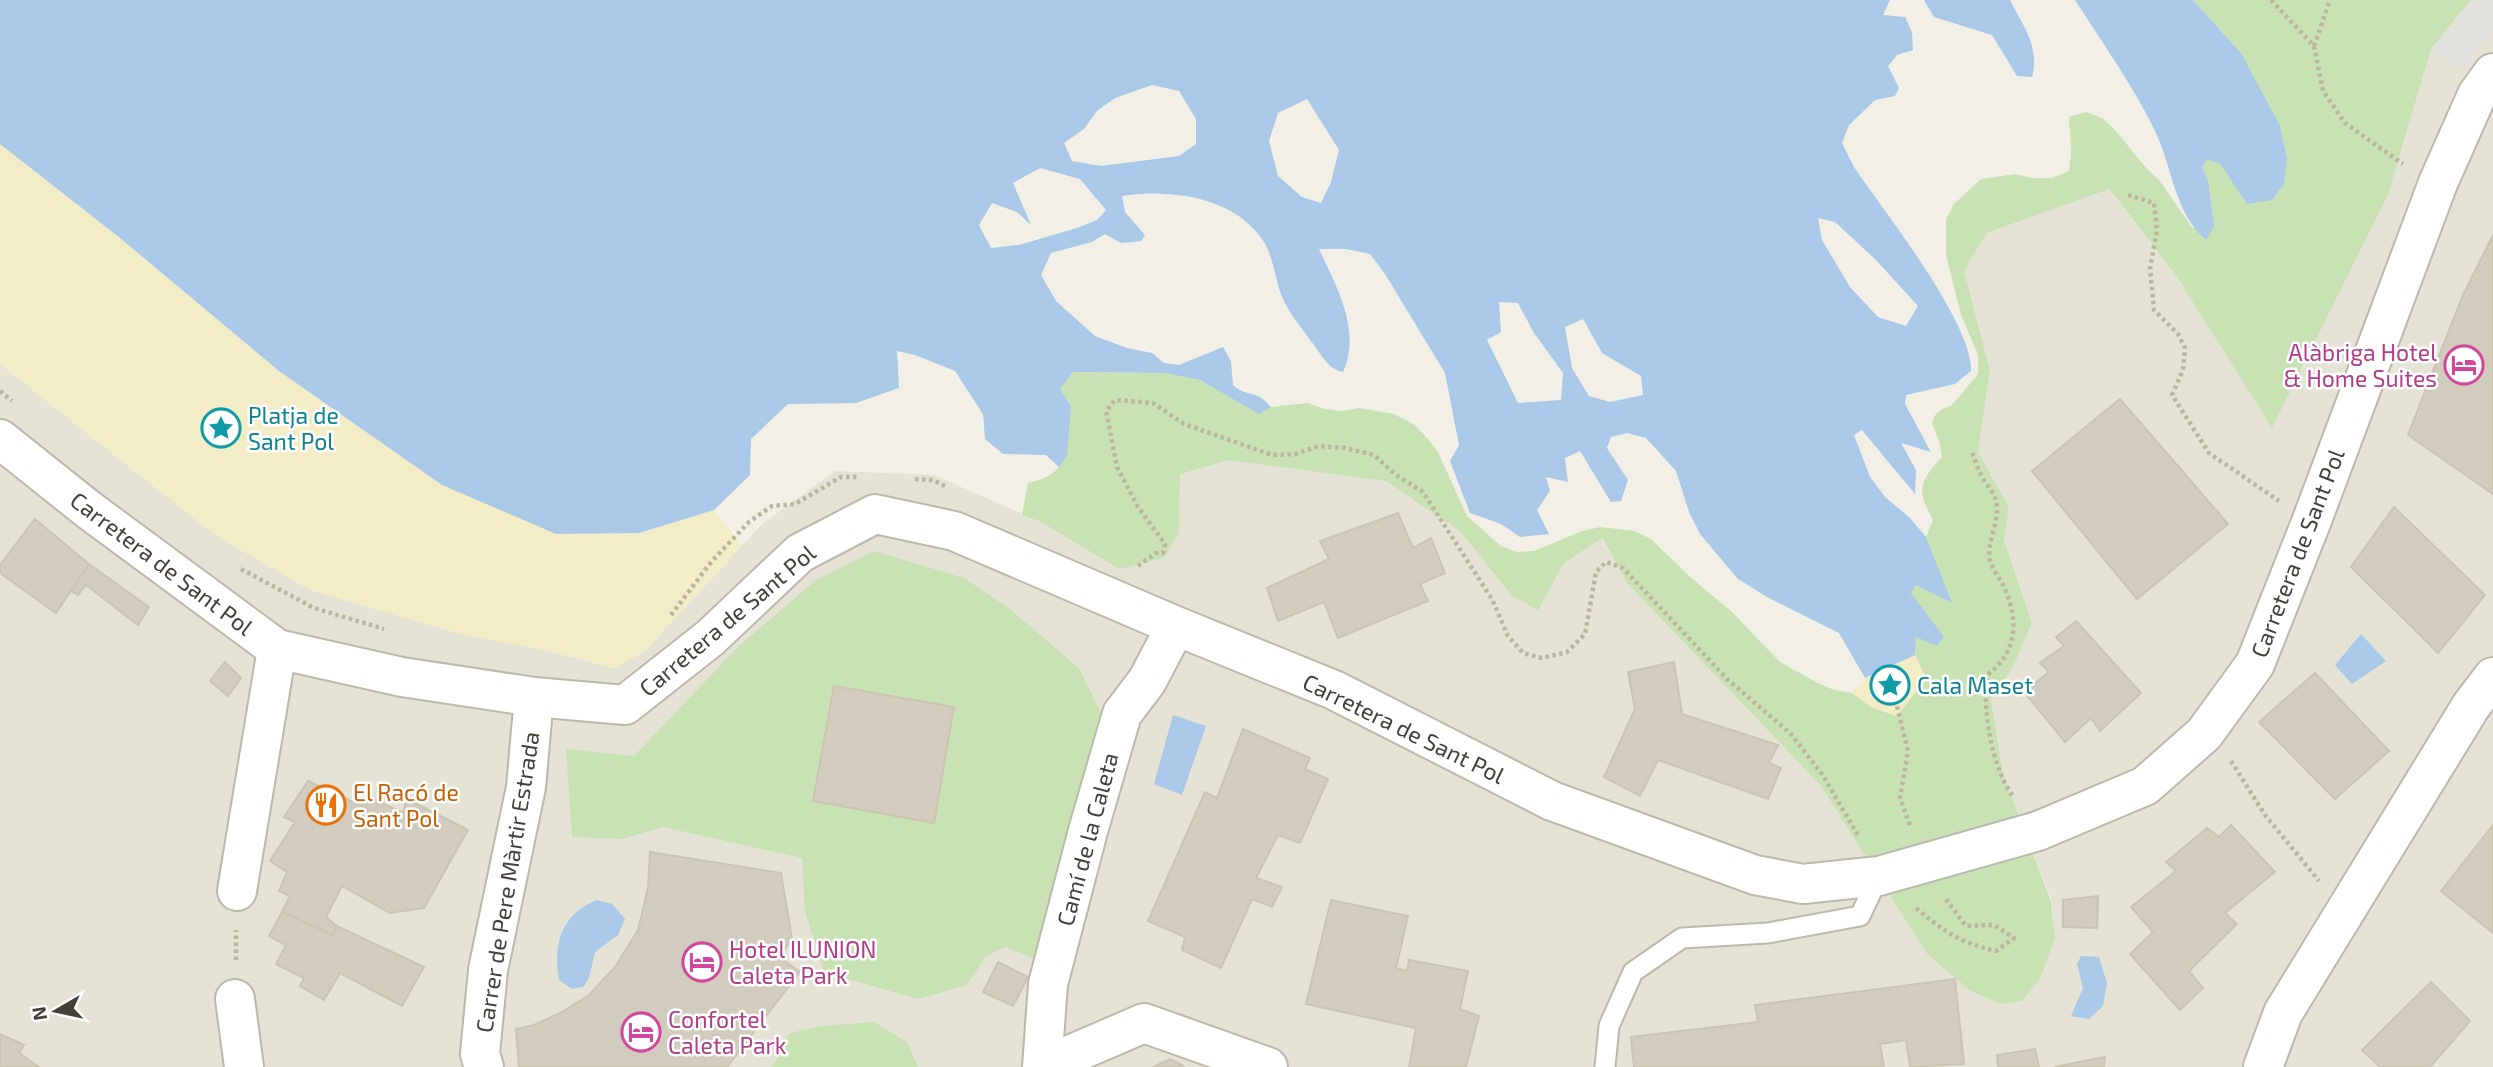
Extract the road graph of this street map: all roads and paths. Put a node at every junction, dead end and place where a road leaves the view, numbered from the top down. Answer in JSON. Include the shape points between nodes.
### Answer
{"nodes":[{"id":1,"x":2270,"y":0,"type":"edge"},
{"id":2,"x":2330,"y":0,"type":"edge"},
{"id":3,"x":2315,"y":46,"type":"junction"},
{"id":4,"x":2493,"y":73,"type":"edge"},
{"id":5,"x":2393,"y":159,"type":"dead end"},
{"id":6,"x":2127,"y":195,"type":"dead end"},
{"id":7,"x":0,"y":391,"type":"edge"},
{"id":8,"x":17,"y":404,"type":"dead end"},
{"id":9,"x":0,"y":439,"type":"edge"},
{"id":10,"x":1972,"y":453,"type":"dead end"},
{"id":11,"x":794,"y":504,"type":"dead end"},
{"id":12,"x":2286,"y":505,"type":"dead end"},
{"id":13,"x":233,"y":565,"type":"dead end"},
{"id":14,"x":1133,"y":570,"type":"dead end"},
{"id":15,"x":670,"y":616,"type":"dead end"},
{"id":16,"x":1176,"y":626,"type":"junction"},
{"id":17,"x":390,"y":631,"type":"dead end"},
{"id":18,"x":277,"y":649,"type":"junction"},
{"id":19,"x":2493,"y":677,"type":"edge"},
{"id":20,"x":1892,"y":686,"type":"dead end"},
{"id":21,"x":534,"y":697,"type":"junction"},
{"id":22,"x":2204,"y":734,"type":"junction"},
{"id":23,"x":2005,"y":785,"type":"dead end"},
{"id":24,"x":1912,"y":832,"type":"dead end"},
{"id":25,"x":1871,"y":861,"type":"junction"},
{"id":26,"x":237,"y":891,"type":"joint"},
{"id":27,"x":2346,"y":909,"type":"junction"},
{"id":28,"x":2014,"y":938,"type":"dead end"},
{"id":29,"x":235,"y":999,"type":"joint"},
{"id":30,"x":244,"y":1067,"type":"edge"},
{"id":31,"x":484,"y":1067,"type":"edge"},
{"id":32,"x":1042,"y":1067,"type":"edge"},
{"id":33,"x":1268,"y":1067,"type":"edge"},
{"id":34,"x":1605,"y":1067,"type":"edge"},
{"id":35,"x":2263,"y":1067,"type":"edge"}],
"edges":[{"from":1,"to":3,"type":"path"},
{"from":2,"to":3,"type":"path"},
{"from":3,"to":5,"type":"path","via":[[2323,91],[2337,112]]},
{"from":4,"to":22,"type":"street","name":"Carretera de Sant Pol","via":[[2477,95],[2438,183],[2255,664]]},
{"from":6,"to":12,"type":"path","via":[[2154,203],[2157,230],[2150,269],[2154,310],[2185,348],[2183,370],[2172,396],[2209,453]]},
{"from":7,"to":8,"type":"path"},
{"from":9,"to":18,"type":"street","name":"Carretera de Sant Pol"},
{"from":10,"to":23,"type":"path","via":[[1996,501],[1990,560],[2006,590],[2014,619],[2012,645],[2001,664],[1987,675],[1984,695]]},
{"from":11,"to":15,"type":"path","via":[[772,506],[749,522]]},
{"from":13,"to":17,"type":"path","via":[[314,608]]},
{"from":14,"to":25,"type":"path","via":[[1163,553],[1164,544],[1117,467],[1106,411],[1115,400],[1153,403],[1184,425],[1272,455],[1319,446],[1374,455],[1423,492],[1492,599],[1508,636],[1523,653],[1542,658],[1567,652],[1585,634],[1596,572],[1606,562],[1623,568],[1727,679],[1790,733],[1822,774]]},
{"from":16,"to":21,"type":"street","name":"Carretera de Sant Pol","via":[[954,531],[874,514],[800,553],[710,638],[625,705]]},
{"from":16,"to":25,"type":"street","name":"Carretera de Sant Pol","via":[[1334,690],[1552,801],[1755,875],[1803,884]]},
{"from":16,"to":32,"type":"street","name":"Camí de la Caleta","via":[[1147,681],[1122,714],[1048,984]]},
{"from":18,"to":21,"type":"street","name":"Carretera de Sant Pol","via":[[402,677]]},
{"from":18,"to":26,"type":"street"},
{"from":19,"to":27,"type":"street"},
{"from":20,"to":24,"type":"path","via":[[1908,751],[1900,798]]},
{"from":21,"to":31,"type":"street","name":"Carrer de Pere Màrtir Estrada","via":[[526,787],[488,970],[480,1054]]},
{"from":22,"to":25,"type":"street","name":"Carretera de Sant Pol","bridge":true,"via":[[2145,786],[2038,831]]},
{"from":22,"to":27,"type":"path","via":[[2228,756],[2303,865]]},
{"from":25,"to":28,"type":"path","via":[[1941,929],[1968,944],[1996,951]]},
{"from":25,"to":34,"type":"lane","via":[[1860,916],[1768,933],[1682,937],[1633,972],[1609,1026]]},
{"from":26,"to":29,"type":"path"},
{"from":27,"to":35,"type":"street","via":[[2283,1013]]},
{"from":29,"to":30,"type":"street"},
{"from":32,"to":33,"type":"street","via":[[1144,1023]]}]}
